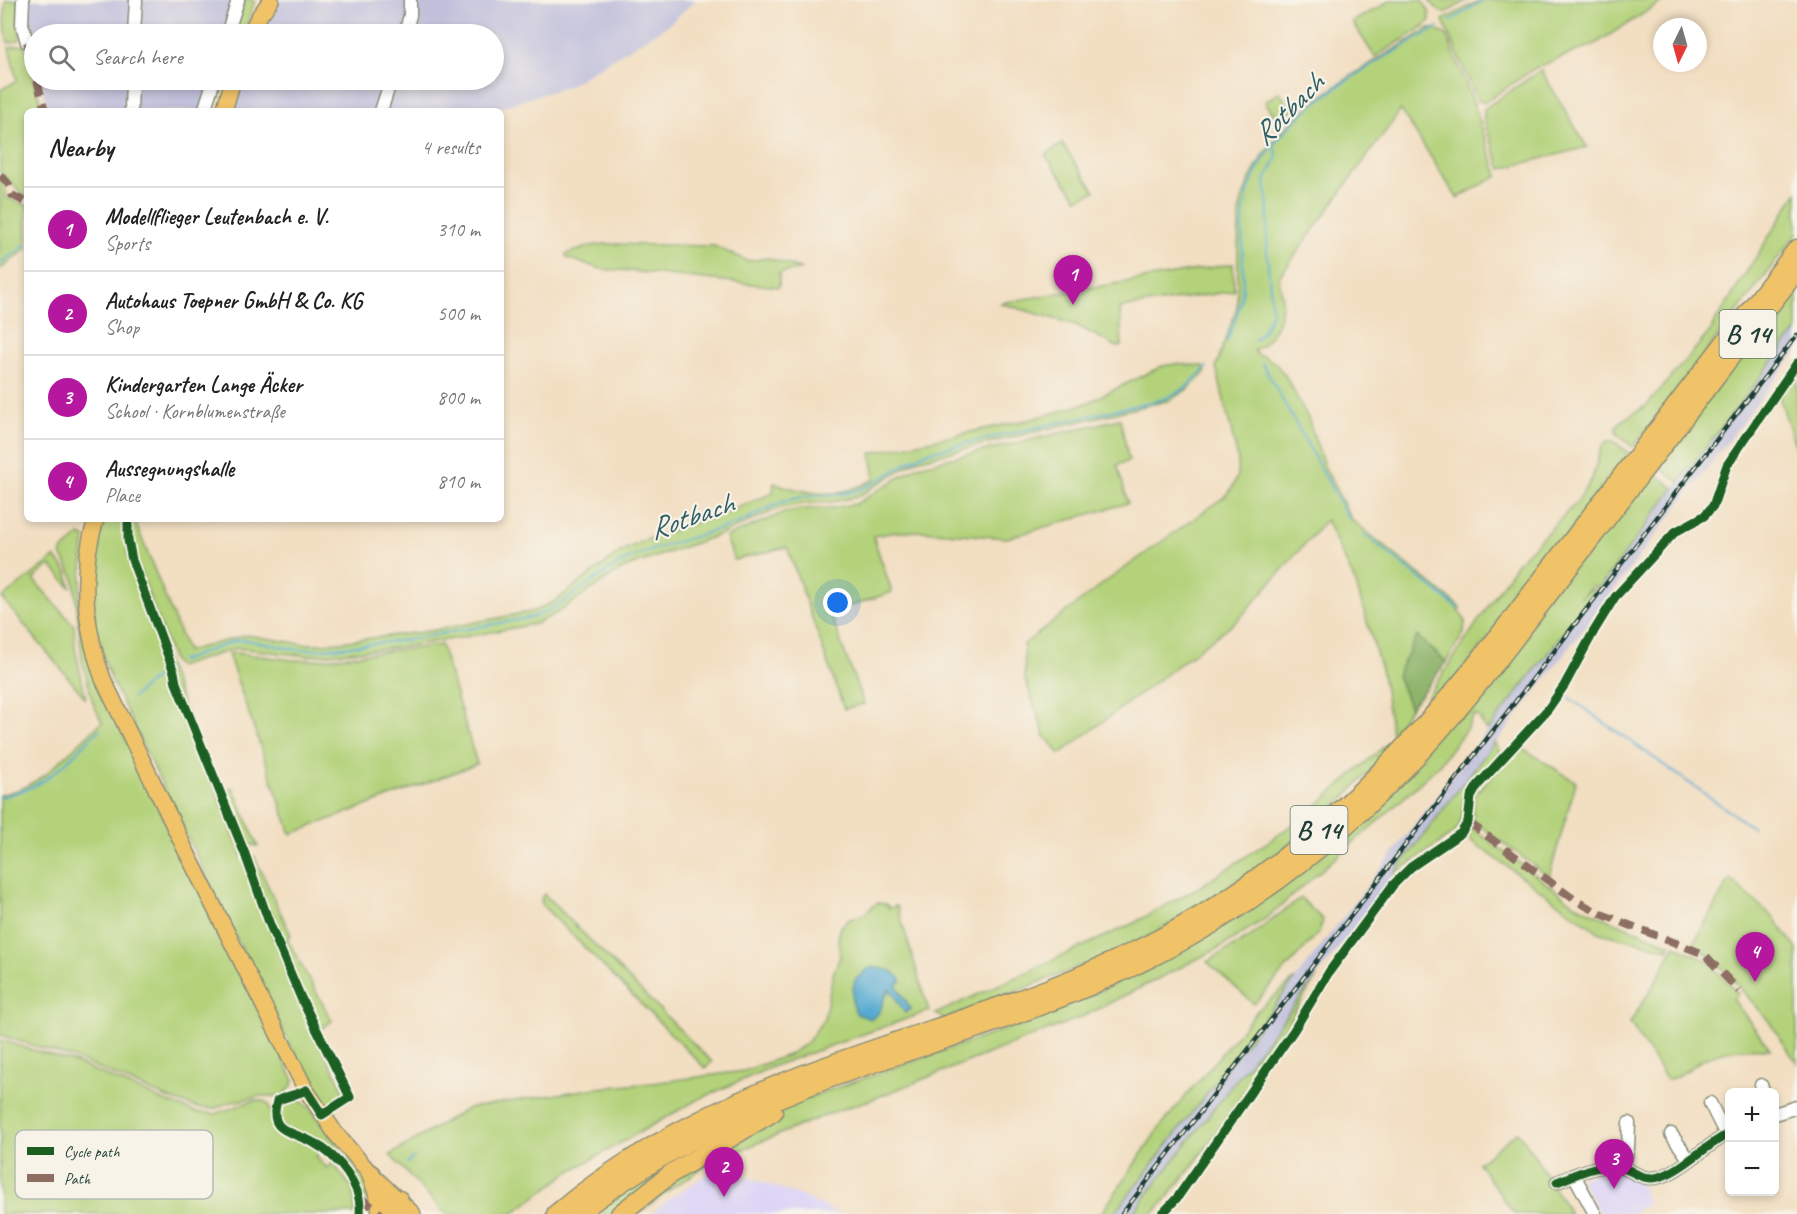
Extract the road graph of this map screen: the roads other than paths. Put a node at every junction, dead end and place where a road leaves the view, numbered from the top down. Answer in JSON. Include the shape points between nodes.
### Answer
{"nodes":[{"id":1,"x":23,"y":0,"type":"edge"},
{"id":2,"x":136,"y":0,"type":"edge"},
{"id":3,"x":238,"y":0,"type":"edge"},
{"id":4,"x":259,"y":0,"type":"edge"},
{"id":5,"x":271,"y":0,"type":"edge"},
{"id":6,"x":410,"y":0,"type":"edge"},
{"id":7,"x":135,"y":24,"type":"edge"},
{"id":8,"x":230,"y":24,"type":"edge"},
{"id":9,"x":251,"y":24,"type":"edge"},
{"id":10,"x":254,"y":24,"type":"edge"},
{"id":11,"x":408,"y":24,"type":"edge"},
{"id":12,"x":24,"y":31,"type":"edge"},
{"id":13,"x":132,"y":90,"type":"edge"},
{"id":14,"x":211,"y":90,"type":"edge"},
{"id":15,"x":230,"y":90,"type":"edge"},
{"id":16,"x":388,"y":90,"type":"edge"},
{"id":17,"x":131,"y":108,"type":"edge"},
{"id":18,"x":205,"y":108,"type":"edge"},
{"id":19,"x":225,"y":108,"type":"edge"},
{"id":20,"x":382,"y":108,"type":"edge"},
{"id":21,"x":1797,"y":249,"type":"edge"},
{"id":22,"x":1797,"y":270,"type":"edge"},
{"id":23,"x":95,"y":522,"type":"edge"},
{"id":24,"x":806,"y":1088,"type":"junction"},
{"id":25,"x":1710,"y":1103,"type":"dead end"},
{"id":26,"x":1797,"y":1107,"type":"edge"},
{"id":27,"x":1779,"y":1112,"type":"edge"},
{"id":28,"x":1629,"y":1123,"type":"dead end"},
{"id":29,"x":1725,"y":1129,"type":"edge"},
{"id":30,"x":1671,"y":1134,"type":"dead end"},
{"id":31,"x":1725,"y":1136,"type":"edge"},
{"id":32,"x":1689,"y":1159,"type":"junction"},
{"id":33,"x":1623,"y":1168,"type":"junction"},
{"id":34,"x":371,"y":1174,"type":"junction"},
{"id":35,"x":1574,"y":1175,"type":"junction"},
{"id":36,"x":1557,"y":1182,"type":"dead end"},
{"id":37,"x":405,"y":1209,"type":"edge"},
{"id":38,"x":381,"y":1214,"type":"edge"},
{"id":39,"x":386,"y":1214,"type":"edge"},
{"id":40,"x":556,"y":1214,"type":"edge"},
{"id":41,"x":577,"y":1214,"type":"edge"},
{"id":42,"x":620,"y":1214,"type":"edge"},
{"id":43,"x":1595,"y":1214,"type":"edge"}],
"edges":[{"from":1,"to":12,"type":"street"},
{"from":2,"to":7,"type":"street"},
{"from":3,"to":8,"type":"street"},
{"from":4,"to":9,"type":"main road"},
{"from":5,"to":10,"type":"main road"},
{"from":6,"to":11,"type":"street"},
{"from":13,"to":17,"type":"street"},
{"from":14,"to":18,"type":"street"},
{"from":15,"to":19,"type":"main road"},
{"from":16,"to":20,"type":"street"},
{"from":21,"to":40,"type":"highway","number":"B 14","via":[[1453,693],[1401,751],[1307,841],[1199,916],[1148,945],[1025,998],[803,1075],[694,1124],[611,1174]]},
{"from":22,"to":24,"type":"highway","number":"B 14","via":[[1458,708],[1345,826],[1251,900],[1128,970],[1023,1012]]},
{"from":23,"to":34,"type":"main road","via":[[88,550],[85,598],[88,626],[103,679],[306,1090],[336,1134]]},
{"from":24,"to":41,"type":"highway","number":"B 14","via":[[684,1144]]},
{"from":24,"to":42,"type":"highway","via":[[794,1101],[672,1173]]},
{"from":25,"to":29,"type":"street"},
{"from":26,"to":27,"type":"street"},
{"from":28,"to":33,"type":"street"},
{"from":30,"to":32,"type":"street"},
{"from":31,"to":32,"type":"street"},
{"from":32,"to":33,"type":"street","via":[[1667,1174],[1651,1178]]},
{"from":33,"to":35,"type":"street","via":[[1605,1167]]},
{"from":34,"to":37,"type":"main road"},
{"from":34,"to":38,"type":"highway"},
{"from":35,"to":36,"type":"street"},
{"from":35,"to":43,"type":"street"},
{"from":37,"to":39,"type":"highway"}]}
